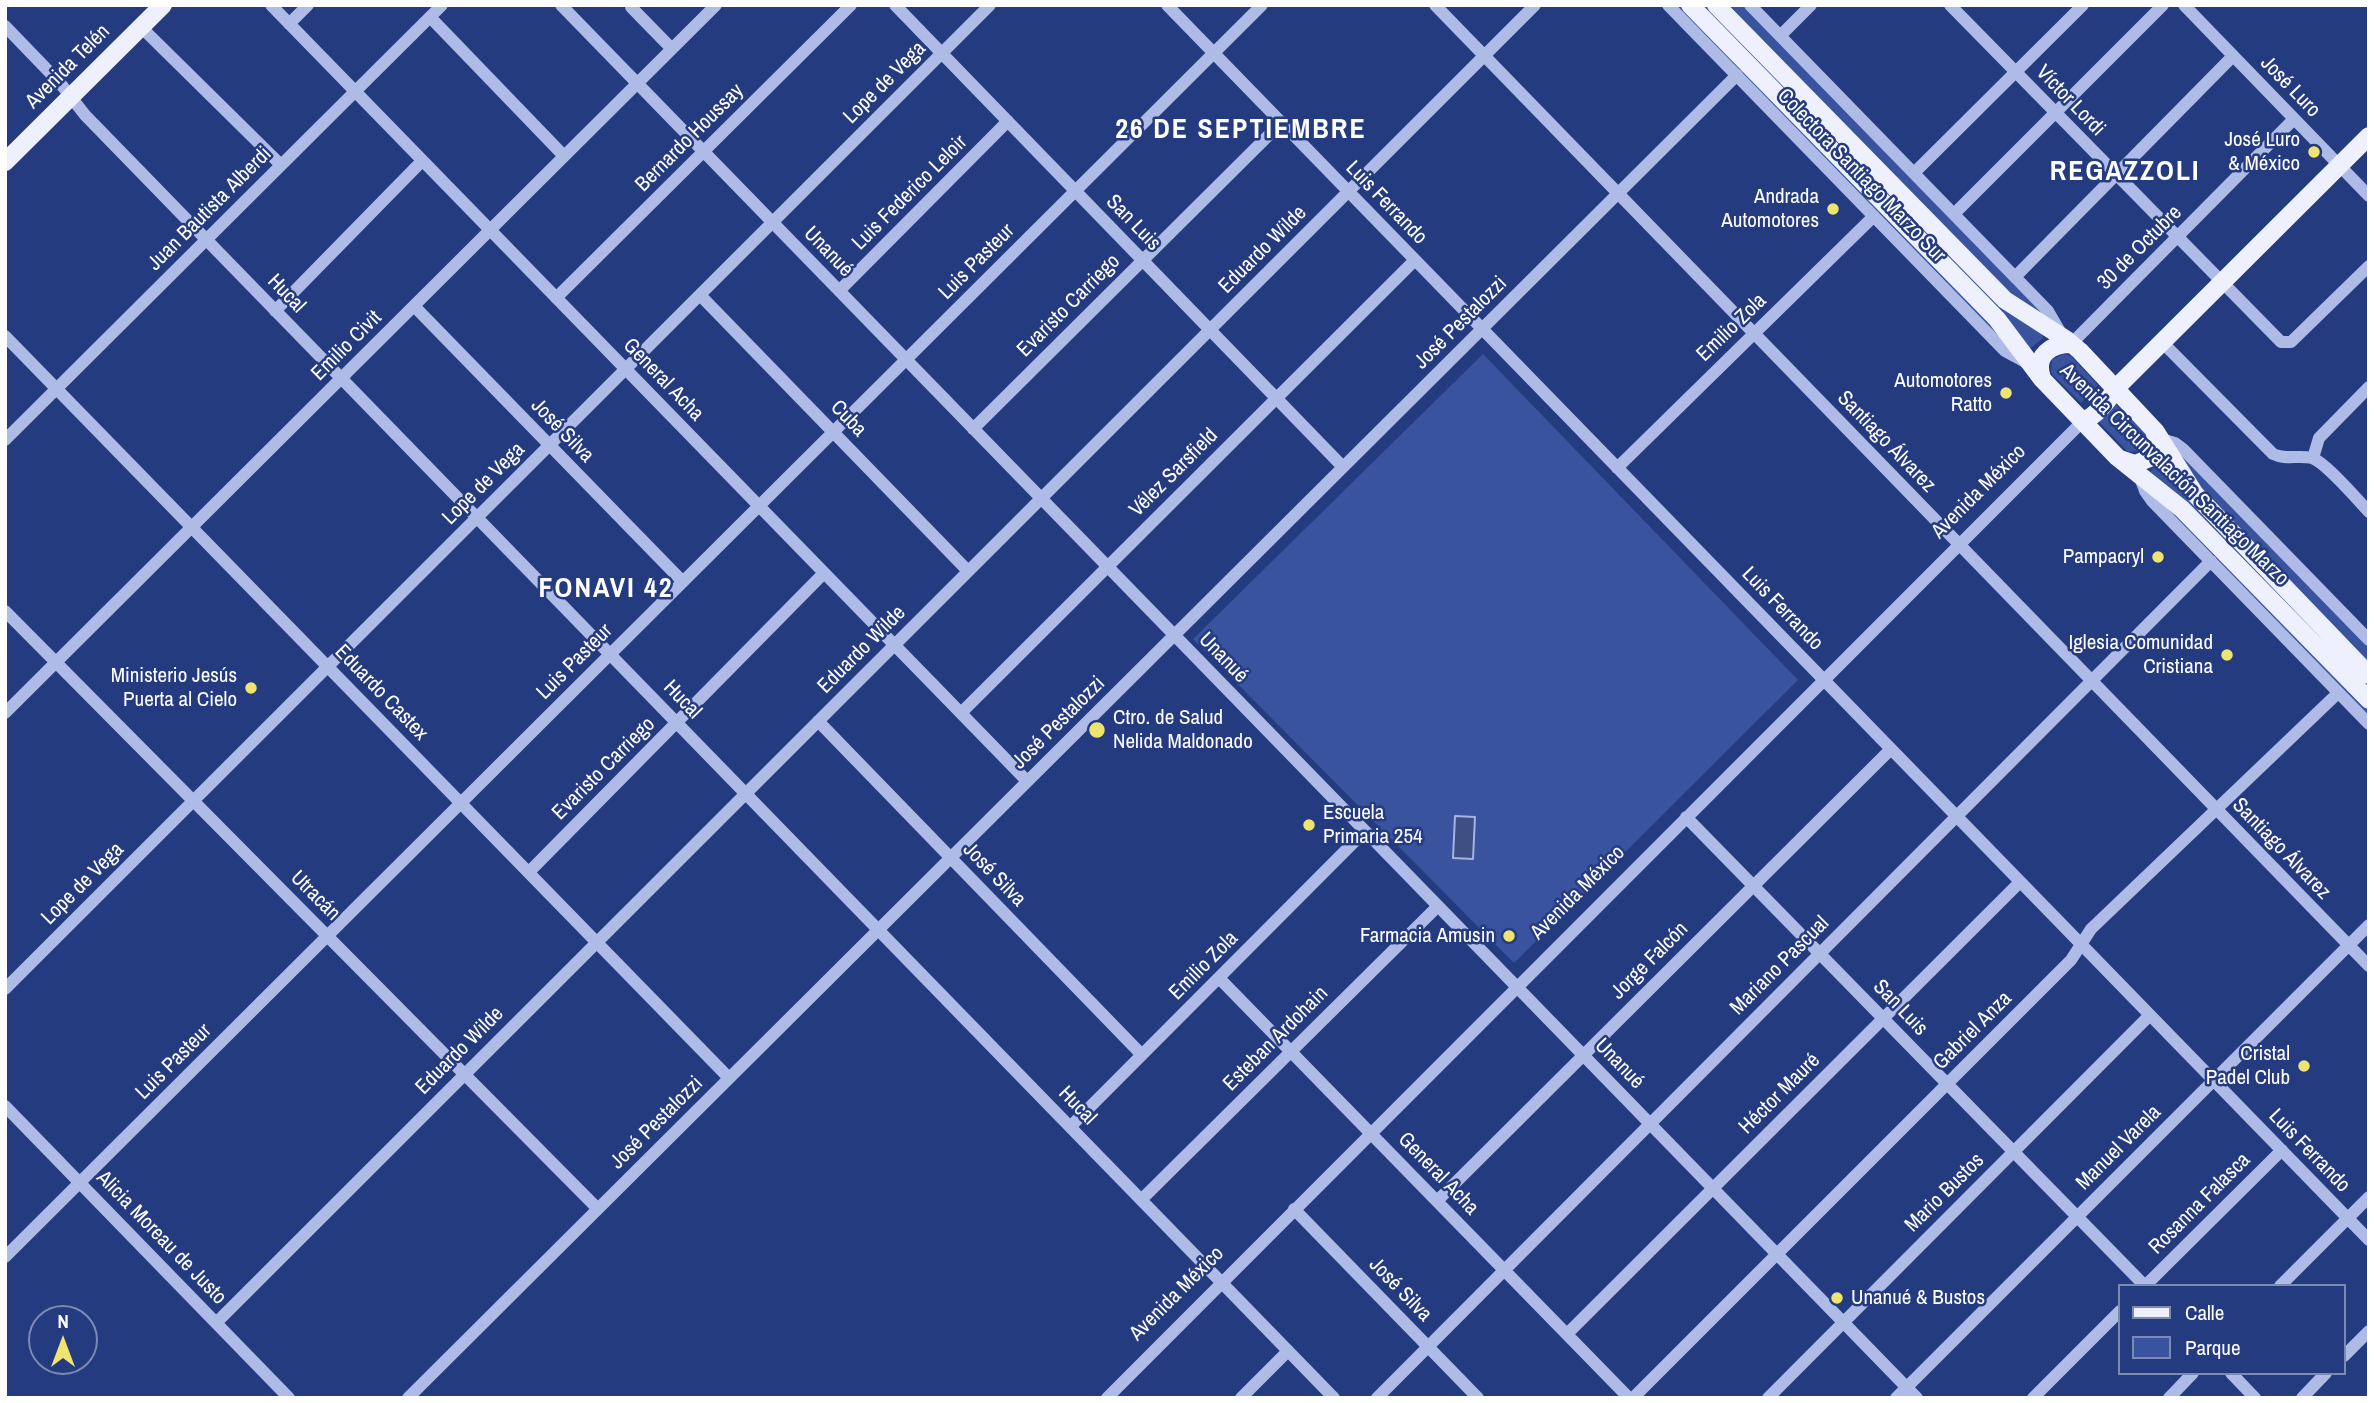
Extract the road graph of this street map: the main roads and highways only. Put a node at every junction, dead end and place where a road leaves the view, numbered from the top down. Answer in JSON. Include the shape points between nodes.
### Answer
{"nodes":[{"id":1,"x":163,"y":5,"type":"edge"},
{"id":2,"x":1690,"y":5,"type":"edge"},
{"id":3,"x":1716,"y":5,"type":"edge"},
{"id":4,"x":1725,"y":5,"type":"edge"},
{"id":5,"x":1765,"y":56,"type":"junction"},
{"id":6,"x":2369,"y":136,"type":"edge"},
{"id":7,"x":5,"y":162,"type":"edge"},
{"id":8,"x":2067,"y":341,"type":"junction"},
{"id":9,"x":2046,"y":383,"type":"junction"},
{"id":10,"x":2116,"y":389,"type":"junction"},
{"id":11,"x":2082,"y":421,"type":"junction"},
{"id":12,"x":2156,"y":432,"type":"junction"},
{"id":13,"x":2117,"y":457,"type":"junction"},
{"id":14,"x":2369,"y":675,"type":"edge"},
{"id":15,"x":2369,"y":700,"type":"edge"}],
"edges":[{"from":1,"to":7,"type":"main road","name":"Avenida Telén"},
{"from":2,"to":9,"type":"main road","name":"Avenida Circunvalación Santiago Marzo","via":[[1997,318]]},
{"from":3,"to":5,"type":"main road","name":"Avenida Circunvalación Santiago Marzo"},
{"from":4,"to":5,"type":"main road"},
{"from":5,"to":8,"type":"main road","name":"Avenida Circunvalación Santiago Marzo","via":[[2005,300]]},
{"from":6,"to":10,"type":"main road","name":"Avenida México"},
{"from":8,"to":9,"type":"main road","via":[[2044,354],[2039,369]]},
{"from":8,"to":10,"type":"main road","name":"Avenida Circunvalación Santiago Marzo"},
{"from":9,"to":11,"type":"main road","name":"Avenida Circunvalación Santiago Marzo"},
{"from":10,"to":11,"type":"main road","name":"Avenida México","via":[[2102,391],[2087,406]]},
{"from":10,"to":12,"type":"main road","name":"Avenida Circunvalación Santiago Marzo"},
{"from":11,"to":13,"type":"main road","name":"Avenida Circunvalación Santiago Marzo"},
{"from":12,"to":13,"type":"main road","via":[[2150,458],[2131,464]]},
{"from":12,"to":14,"type":"main road","name":"Avenida Circunvalación Santiago Marzo","via":[[2195,494]]},
{"from":13,"to":15,"type":"main road","name":"Avenida Circunvalación Santiago Marzo","via":[[2182,509]]}]}
